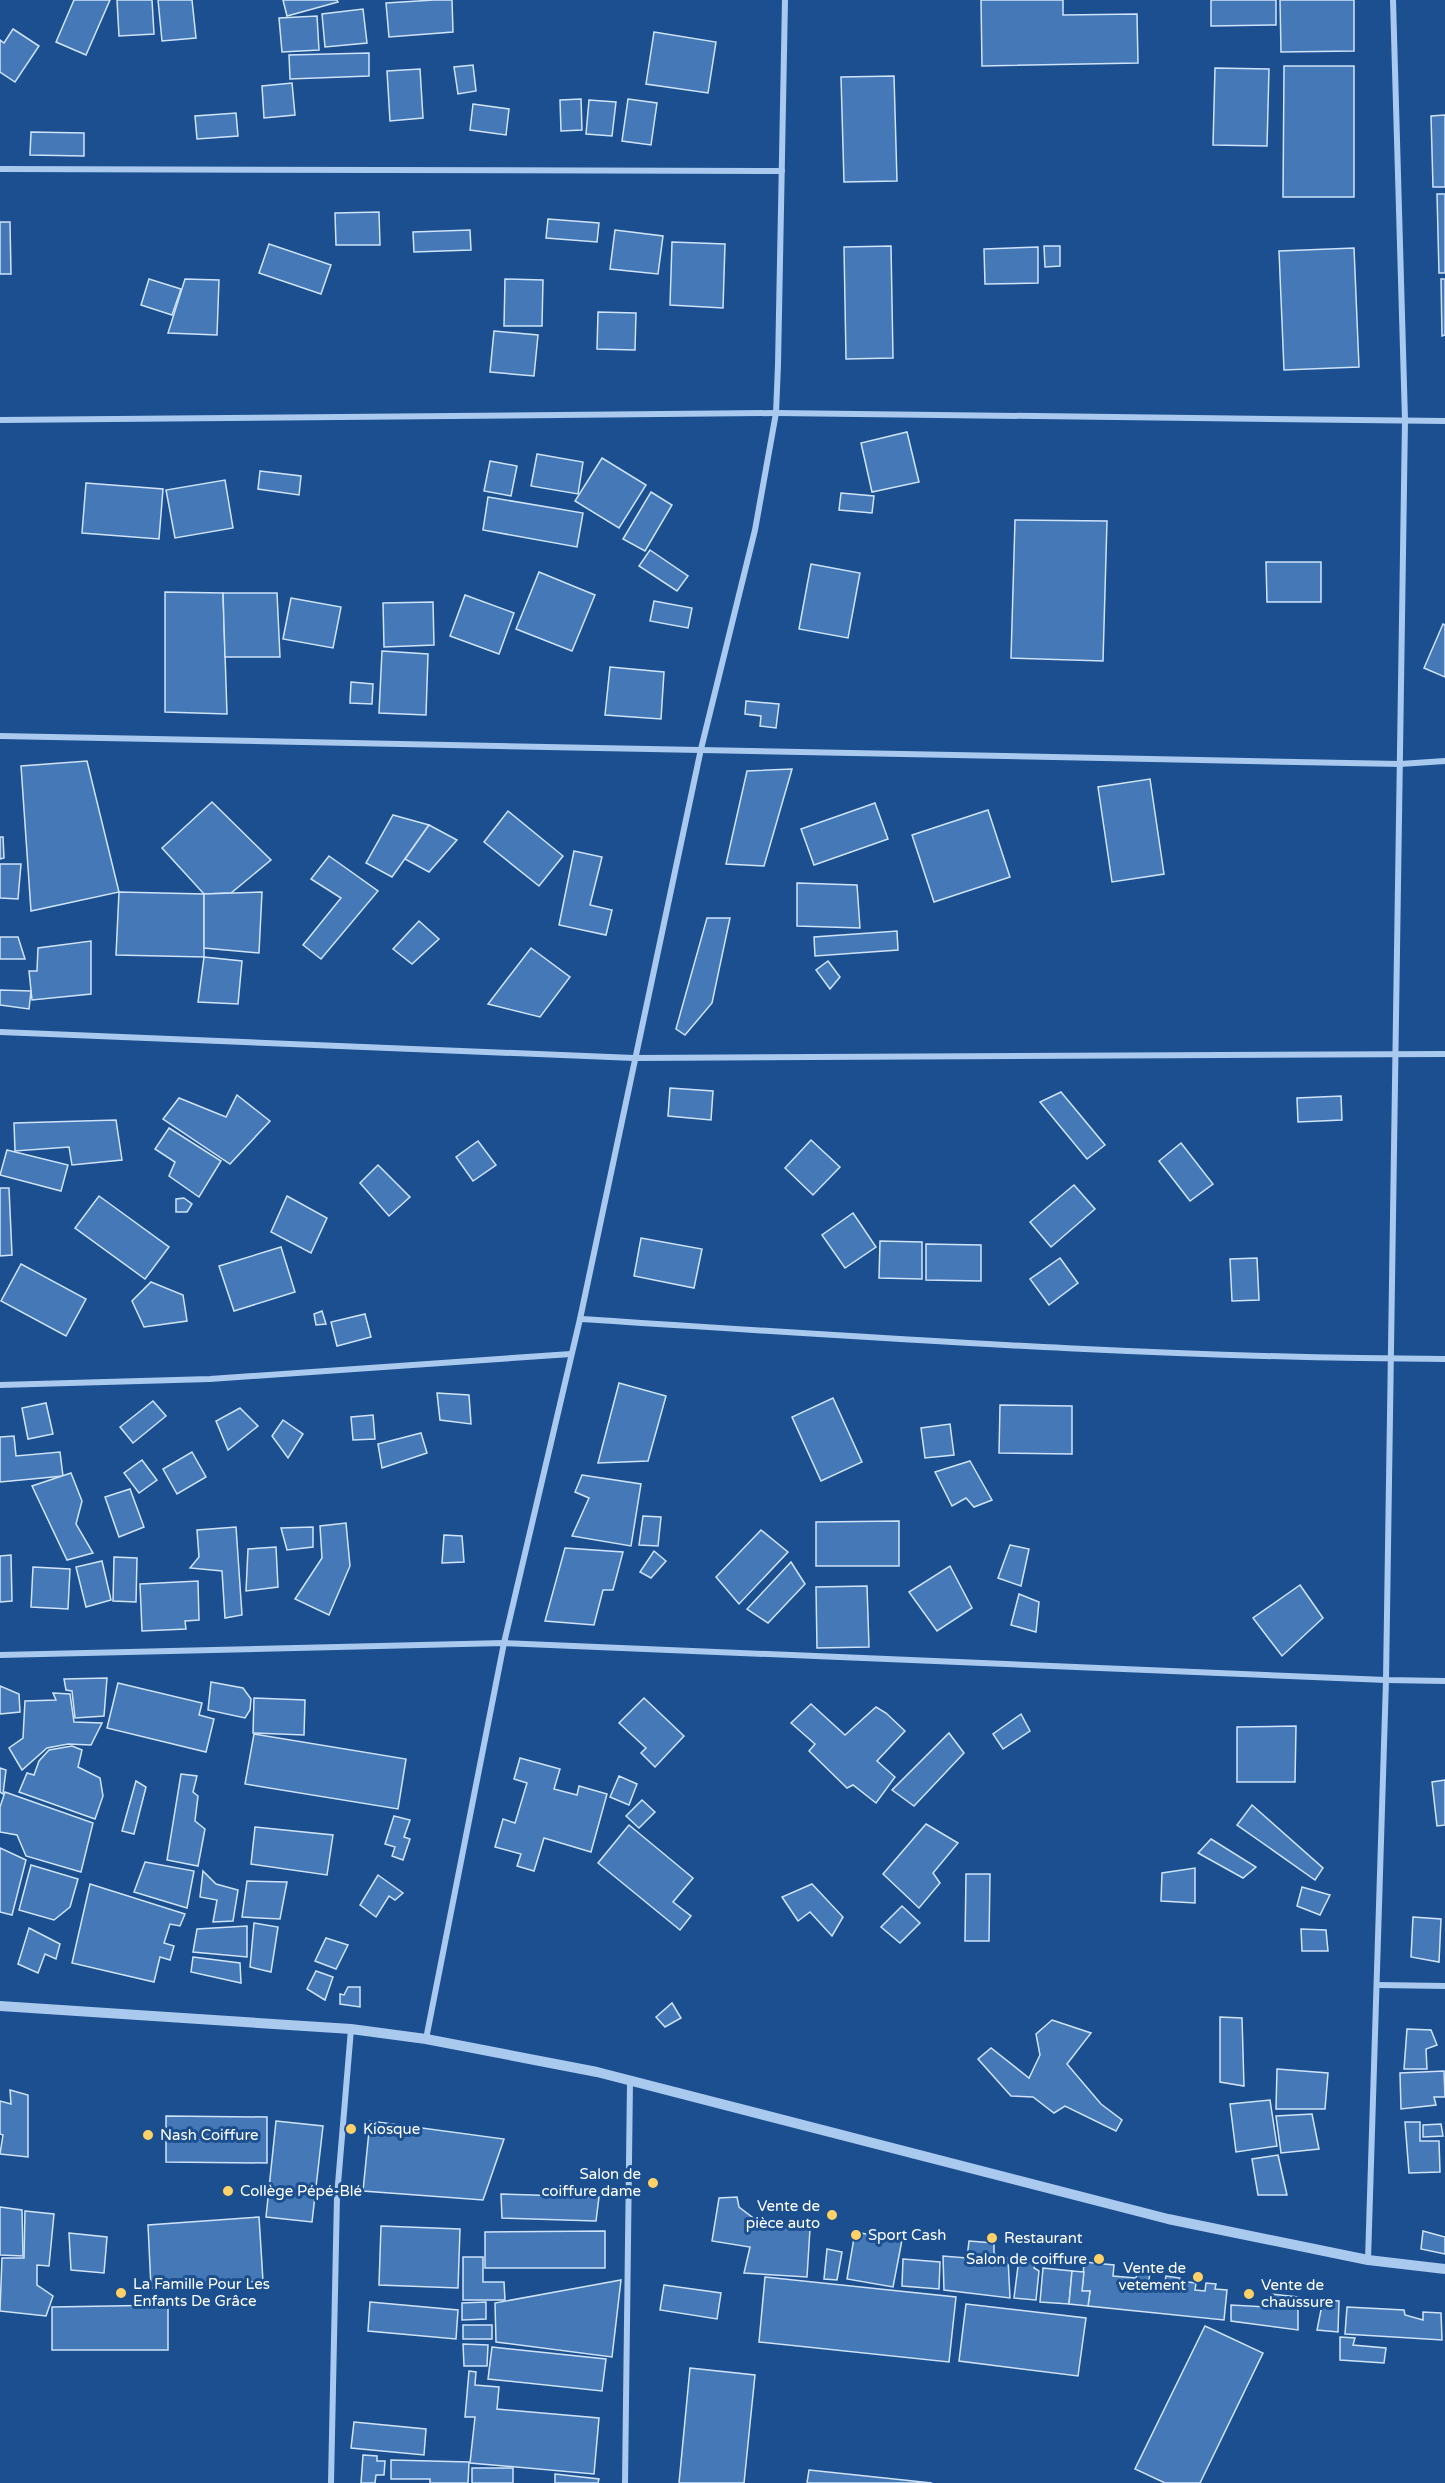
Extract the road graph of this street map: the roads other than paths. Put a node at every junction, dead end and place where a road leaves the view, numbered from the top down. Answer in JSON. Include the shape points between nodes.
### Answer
{"nodes":[{"id":1,"x":785,"y":0,"type":"edge"},
{"id":2,"x":1393,"y":0,"type":"edge"},
{"id":3,"x":0,"y":169,"type":"edge"},
{"id":4,"x":782,"y":171,"type":"junction"},
{"id":5,"x":776,"y":413,"type":"junction"},
{"id":6,"x":0,"y":420,"type":"edge"},
{"id":7,"x":1404,"y":420,"type":"junction"},
{"id":8,"x":1445,"y":421,"type":"edge"},
{"id":9,"x":0,"y":736,"type":"edge"},
{"id":10,"x":701,"y":748,"type":"junction"},
{"id":11,"x":1445,"y":761,"type":"edge"},
{"id":12,"x":1400,"y":764,"type":"junction"},
{"id":13,"x":0,"y":1032,"type":"edge"},
{"id":14,"x":1396,"y":1054,"type":"junction"},
{"id":15,"x":1445,"y":1054,"type":"edge"},
{"id":16,"x":634,"y":1058,"type":"junction"},
{"id":17,"x":580,"y":1319,"type":"junction"},
{"id":18,"x":572,"y":1354,"type":"junction"},
{"id":19,"x":1390,"y":1359,"type":"junction"},
{"id":20,"x":1445,"y":1359,"type":"edge"},
{"id":21,"x":0,"y":1385,"type":"edge"},
{"id":22,"x":504,"y":1643,"type":"junction"},
{"id":23,"x":0,"y":1655,"type":"edge"},
{"id":24,"x":1386,"y":1680,"type":"junction"},
{"id":25,"x":1445,"y":1681,"type":"edge"},
{"id":26,"x":1378,"y":1985,"type":"junction"},
{"id":27,"x":1445,"y":1986,"type":"edge"},
{"id":28,"x":0,"y":2006,"type":"edge"},
{"id":29,"x":351,"y":2029,"type":"junction"},
{"id":30,"x":426,"y":2039,"type":"junction"},
{"id":31,"x":630,"y":2081,"type":"junction"},
{"id":32,"x":1368,"y":2260,"type":"junction"},
{"id":33,"x":1445,"y":2269,"type":"edge"},
{"id":34,"x":331,"y":2483,"type":"edge"},
{"id":35,"x":625,"y":2483,"type":"edge"}],
"edges":[{"from":1,"to":4,"type":"street"},
{"from":2,"to":7,"type":"street"},
{"from":3,"to":4,"type":"street"},
{"from":4,"to":5,"type":"street"},
{"from":5,"to":6,"type":"street"},
{"from":5,"to":7,"type":"street"},
{"from":5,"to":10,"type":"street","via":[[755,530]]},
{"from":7,"to":8,"type":"street"},
{"from":7,"to":12,"type":"street"},
{"from":9,"to":10,"type":"street"},
{"from":10,"to":12,"type":"street"},
{"from":10,"to":16,"type":"street"},
{"from":11,"to":12,"type":"street"},
{"from":12,"to":14,"type":"street"},
{"from":13,"to":16,"type":"street"},
{"from":14,"to":15,"type":"street"},
{"from":14,"to":16,"type":"street"},
{"from":14,"to":19,"type":"street"},
{"from":16,"to":17,"type":"street"},
{"from":17,"to":18,"type":"street"},
{"from":17,"to":19,"type":"street","via":[[925,1341]]},
{"from":18,"to":21,"type":"street","via":[[210,1379]]},
{"from":18,"to":22,"type":"street"},
{"from":19,"to":20,"type":"street"},
{"from":19,"to":24,"type":"street"},
{"from":22,"to":23,"type":"street"},
{"from":22,"to":24,"type":"street"},
{"from":22,"to":30,"type":"street"},
{"from":24,"to":25,"type":"street"},
{"from":24,"to":26,"type":"street"},
{"from":26,"to":27,"type":"street"},
{"from":26,"to":32,"type":"street"},
{"from":28,"to":29,"type":"street"},
{"from":29,"to":30,"type":"street"},
{"from":29,"to":34,"type":"street","via":[[337,2196]]},
{"from":30,"to":31,"type":"street"},
{"from":31,"to":32,"type":"street","via":[[1168,2219]]},
{"from":31,"to":35,"type":"street"},
{"from":32,"to":33,"type":"street"}]}
